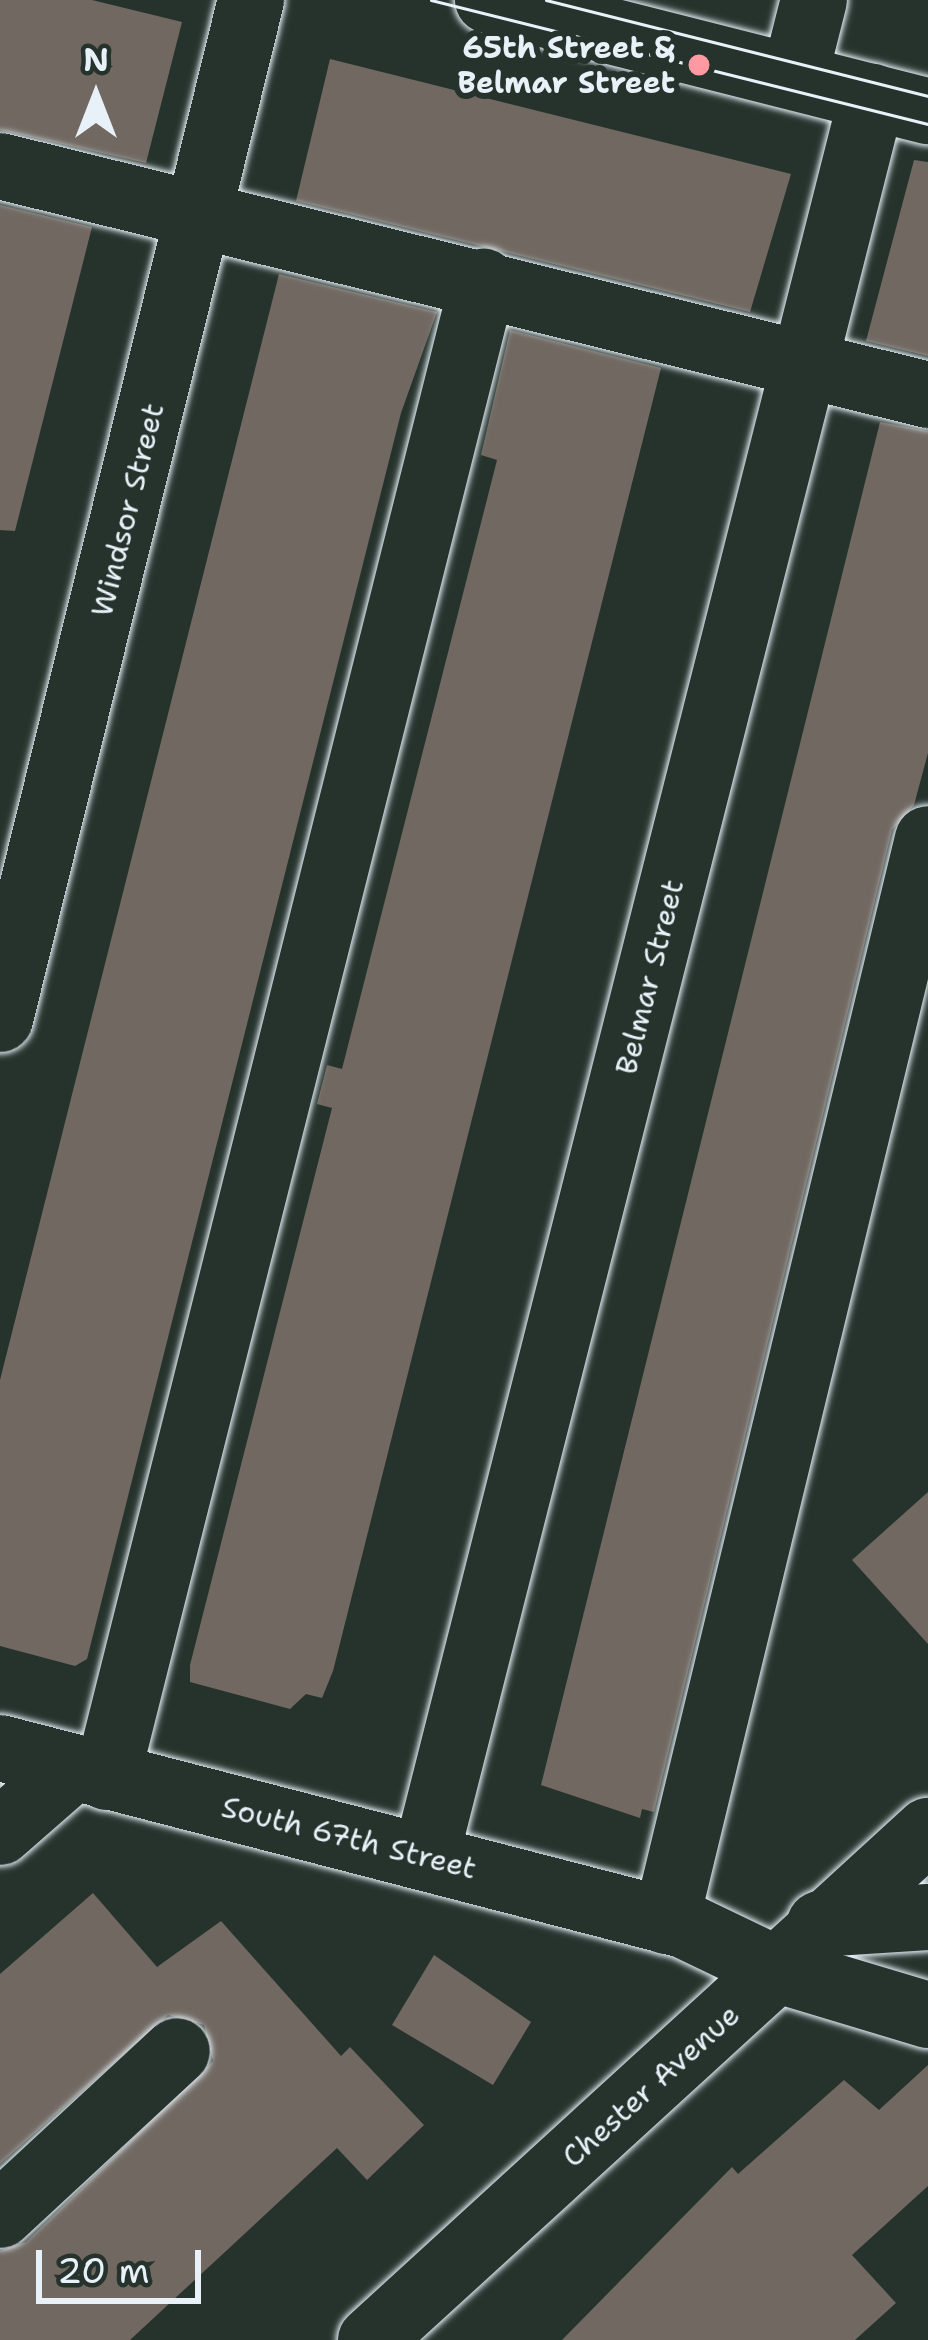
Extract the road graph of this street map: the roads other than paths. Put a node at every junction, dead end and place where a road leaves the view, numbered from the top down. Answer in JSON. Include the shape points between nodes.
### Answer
{"nodes":[{"id":1,"x":251,"y":0,"type":"edge"},
{"id":2,"x":488,"y":0,"type":"edge"},
{"id":3,"x":814,"y":0,"type":"edge"},
{"id":4,"x":795,"y":75,"type":"junction"},
{"id":5,"x":900,"y":104,"type":"edge"},
{"id":6,"x":0,"y":166,"type":"edge"},
{"id":7,"x":202,"y":215,"type":"junction"},
{"id":8,"x":483,"y":282,"type":"junction"},
{"id":9,"x":806,"y":364,"type":"junction"},
{"id":10,"x":928,"y":395,"type":"edge"},
{"id":11,"x":928,"y":839,"type":"edge"},
{"id":12,"x":919,"y":916,"type":"edge"},
{"id":13,"x":0,"y":1018,"type":"edge"},
{"id":14,"x":0,"y":1748,"type":"edge"},
{"id":15,"x":90,"y":1772,"type":"junction"},
{"id":16,"x":928,"y":1831,"type":"edge"},
{"id":17,"x":0,"y":1832,"type":"edge"},
{"id":18,"x":426,"y":1856,"type":"junction"},
{"id":19,"x":928,"y":1917,"type":"edge"},
{"id":20,"x":831,"y":1923,"type":"junction"},
{"id":21,"x":682,"y":1925,"type":"junction"},
{"id":22,"x":778,"y":1970,"type":"junction"},
{"id":23,"x":928,"y":2015,"type":"edge"},
{"id":24,"x":177,"y":2051,"type":"dead end"},
{"id":25,"x":0,"y":2215,"type":"edge"},
{"id":26,"x":371,"y":2340,"type":"edge"}],
"edges":[{"from":1,"to":7,"type":"street","name":"Windsor Street"},
{"from":2,"to":4,"type":"street"},
{"from":3,"to":4,"type":"street"},
{"from":4,"to":5,"type":"street"},
{"from":5,"to":9,"type":"street","name":"Belmar Street"},
{"from":6,"to":7,"type":"street"},
{"from":7,"to":8,"type":"street"},
{"from":7,"to":13,"type":"street","name":"Windsor Street"},
{"from":8,"to":9,"type":"street"},
{"from":8,"to":15,"type":"street"},
{"from":9,"to":10,"type":"street"},
{"from":9,"to":18,"type":"street","name":"Belmar Street"},
{"from":11,"to":12,"type":"street"},
{"from":12,"to":21,"type":"street"},
{"from":14,"to":15,"type":"street","name":"South 67th Street"},
{"from":15,"to":17,"type":"street"},
{"from":15,"to":18,"type":"street","name":"South 67th Street"},
{"from":16,"to":20,"type":"street","name":"Chester Avenue"},
{"from":18,"to":21,"type":"street","name":"South 67th Street"},
{"from":19,"to":20,"type":"street","name":"South 67th Street"},
{"from":20,"to":21,"type":"street","name":"South 67th Street"},
{"from":20,"to":22,"type":"street","name":"Chester Avenue"},
{"from":21,"to":22,"type":"street","name":"South 67th Street"},
{"from":22,"to":23,"type":"street","name":"South 67th Street"},
{"from":22,"to":26,"type":"street","name":"Chester Avenue"},
{"from":24,"to":25,"type":"street"}]}
